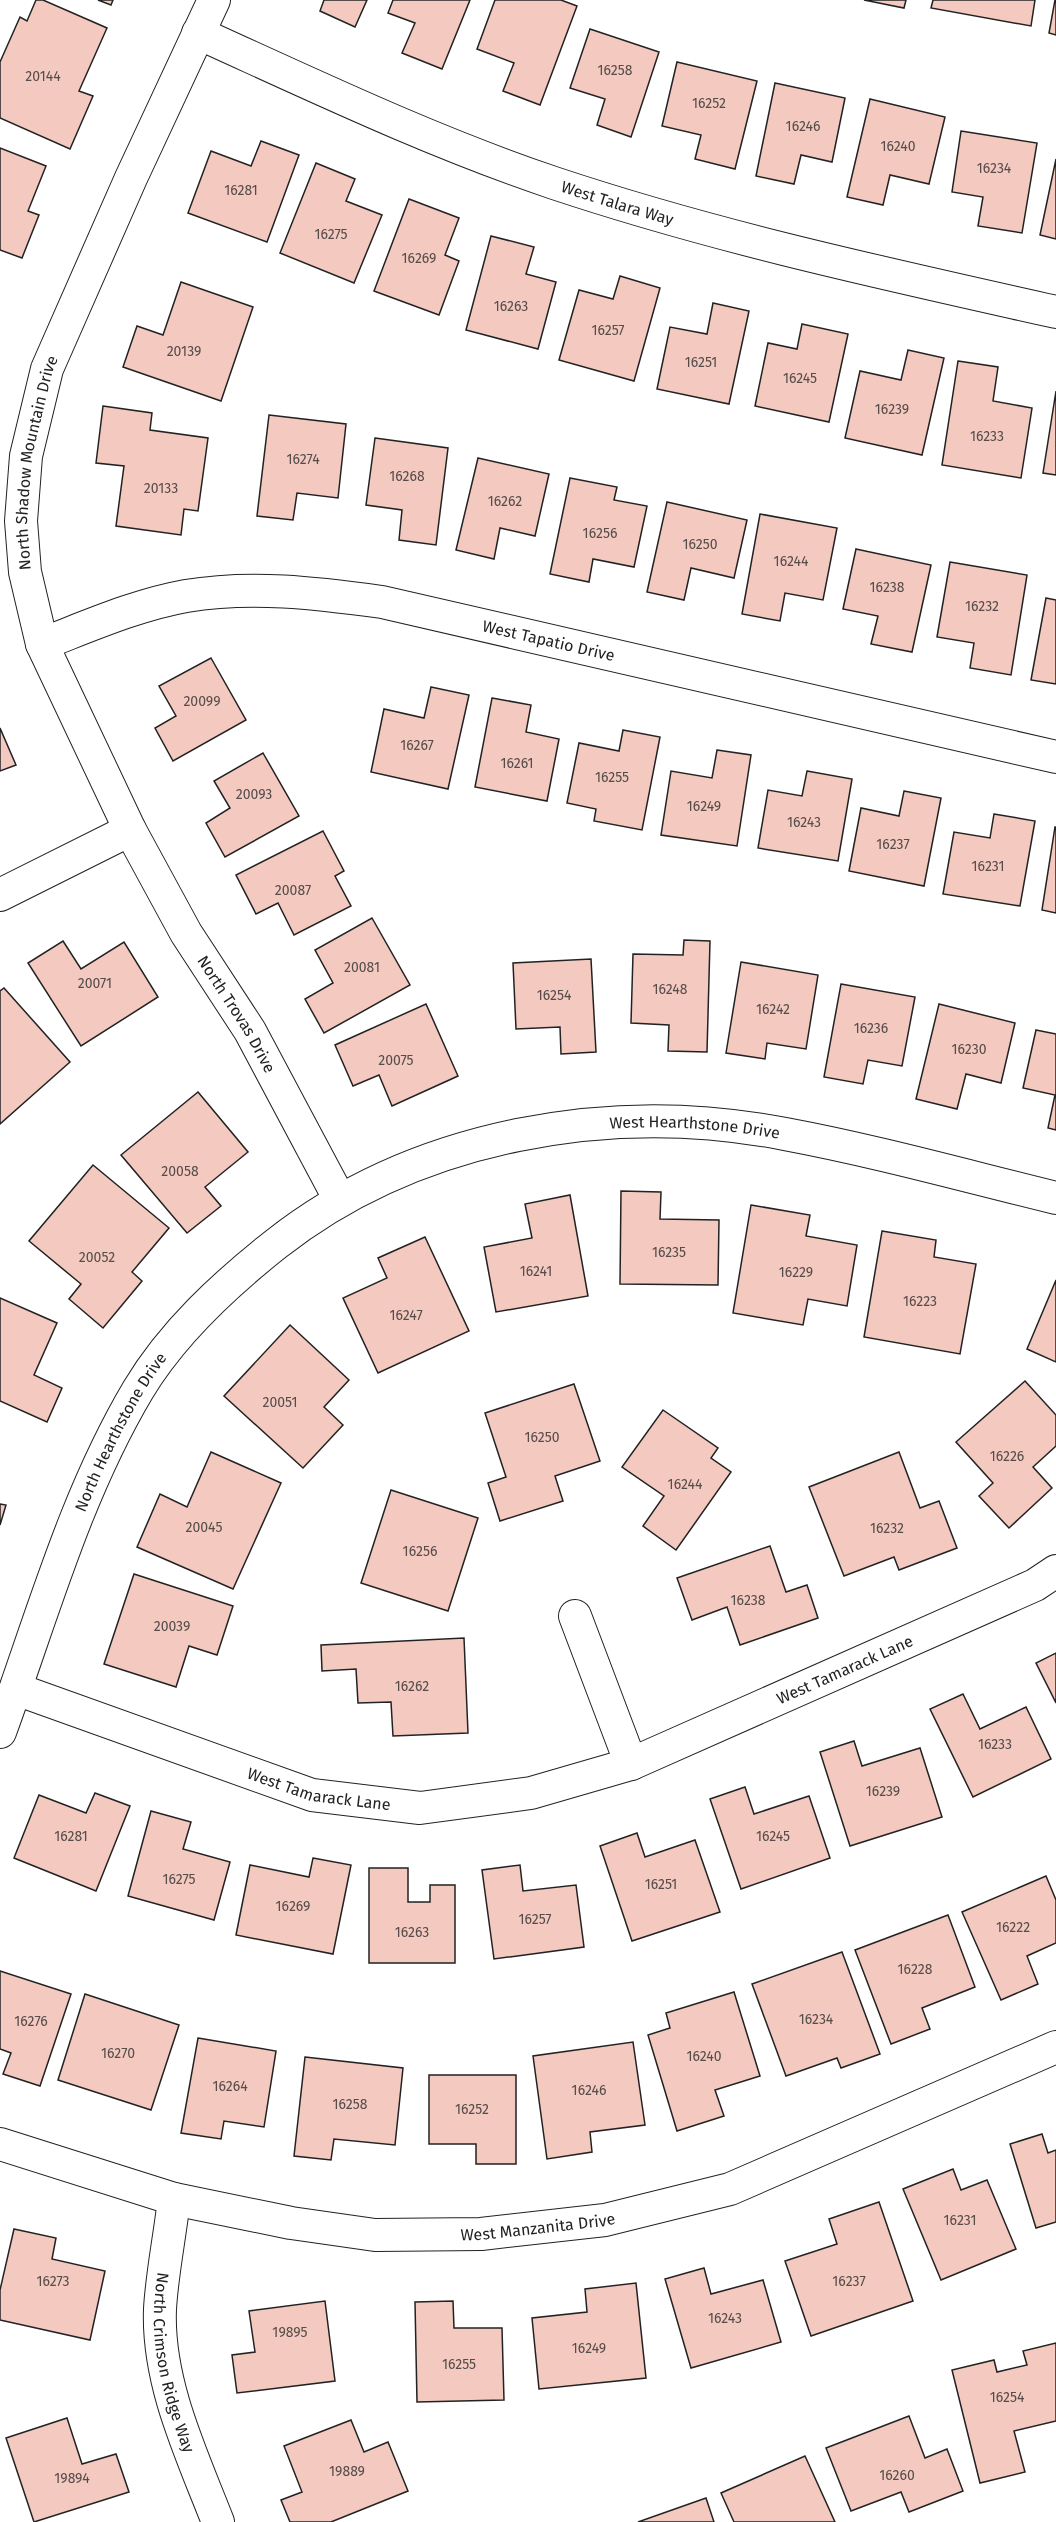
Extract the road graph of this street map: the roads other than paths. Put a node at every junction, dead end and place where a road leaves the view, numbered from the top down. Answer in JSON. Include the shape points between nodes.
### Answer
{"nodes":[{"id":1,"x":214,"y":0,"type":"edge"},
{"id":2,"x":198,"y":33,"type":"junction"},
{"id":3,"x":1056,"y":312,"type":"edge"},
{"id":4,"x":42,"y":644,"type":"junction"},
{"id":5,"x":1056,"y":756,"type":"edge"},
{"id":6,"x":130,"y":830,"type":"junction"},
{"id":7,"x":0,"y":895,"type":"edge"},
{"id":8,"x":1056,"y":1197,"type":"edge"},
{"id":9,"x":340,"y":1200,"type":"junction"},
{"id":10,"x":1056,"y":1571,"type":"edge"},
{"id":11,"x":575,"y":1616,"type":"dead end"},
{"id":12,"x":16,"y":1689,"type":"junction"},
{"id":13,"x":0,"y":1732,"type":"edge"},
{"id":14,"x":631,"y":1764,"type":"junction"},
{"id":15,"x":1056,"y":2047,"type":"edge"},
{"id":16,"x":0,"y":2144,"type":"edge"},
{"id":17,"x":174,"y":2199,"type":"junction"},
{"id":18,"x":218,"y":2522,"type":"edge"}],
"edges":[{"from":1,"to":2,"type":"street","name":"North Shadow Mountain Drive"},
{"from":2,"to":3,"type":"street","name":"West Talara Way","via":[[437,139],[554,183],[703,229]]},
{"from":2,"to":4,"type":"street","name":"North Shadow Mountain Drive","via":[[47,369],[37,404],[26,456],[21,521],[25,572]]},
{"from":4,"to":5,"type":"street","name":"West Tapatio Drive","via":[[139,608],[185,596],[240,590],[302,592],[382,602]]},
{"from":4,"to":6,"type":"street","name":"North Shadow Mountain Drive"},
{"from":6,"to":7,"type":"street"},
{"from":6,"to":9,"type":"street","name":"North Trovas Drive","via":[[186,933],[250,1031]]},
{"from":8,"to":9,"type":"street","name":"West Hearthstone Drive","via":[[783,1133],[636,1121],[556,1127],[465,1147]]},
{"from":9,"to":12,"type":"street","name":"North Hearthstone Drive","via":[[228,1282],[140,1385],[114,1430],[65,1545]]},
{"from":10,"to":14,"type":"street","name":"West Tamarack Lane","via":[[1035,1585]]},
{"from":11,"to":14,"type":"street"},
{"from":12,"to":13,"type":"street","name":"North Hearthstone Drive"},
{"from":12,"to":14,"type":"street","name":"West Tamarack Lane","via":[[312,1795],[420,1808],[531,1793]]},
{"from":15,"to":17,"type":"street","name":"West Manzanita Drive","via":[[730,2189],[605,2220],[481,2234],[375,2235]]},
{"from":16,"to":17,"type":"street","name":"West Manzanita Drive"},
{"from":17,"to":18,"type":"street","name":"North Crimson Ridge Way","via":[[160,2310],[165,2367],[189,2448]]}]}
